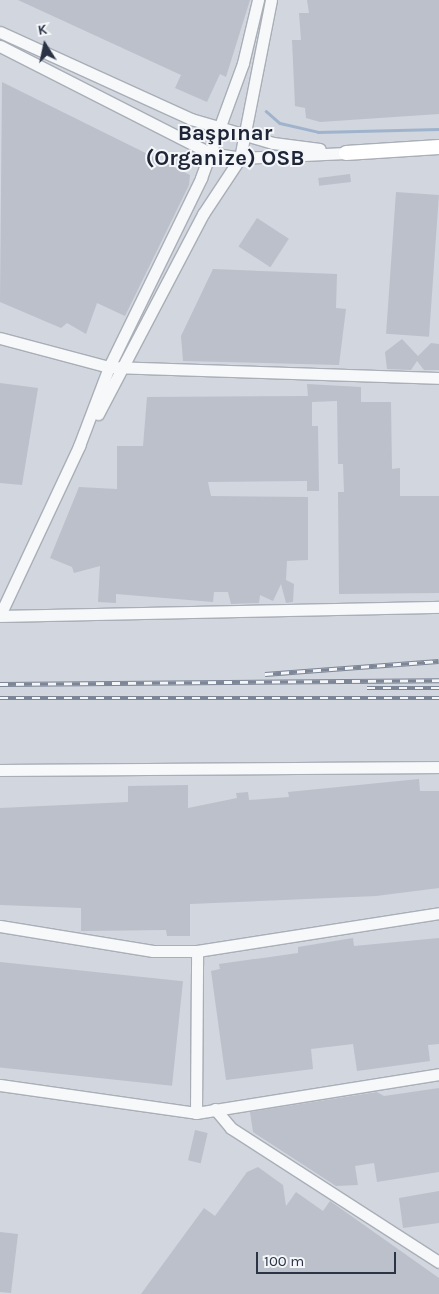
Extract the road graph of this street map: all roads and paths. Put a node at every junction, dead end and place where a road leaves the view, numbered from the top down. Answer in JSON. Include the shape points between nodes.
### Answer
{"nodes":[{"id":1,"x":258,"y":0,"type":"edge"},
{"id":2,"x":271,"y":0,"type":"edge"},
{"id":3,"x":0,"y":32,"type":"edge"},
{"id":4,"x":0,"y":46,"type":"edge"},
{"id":5,"x":98,"y":80,"type":"junction"},
{"id":6,"x":91,"y":92,"type":"junction"},
{"id":7,"x":219,"y":128,"type":"junction"},
{"id":8,"x":242,"y":134,"type":"junction"},
{"id":9,"x":439,"y":147,"type":"edge"},
{"id":10,"x":210,"y":153,"type":"junction"},
{"id":11,"x":346,"y":153,"type":"junction"},
{"id":12,"x":240,"y":158,"type":"junction"},
{"id":13,"x":0,"y":338,"type":"edge"},
{"id":14,"x":125,"y":366,"type":"junction"},
{"id":15,"x":109,"y":368,"type":"junction"},
{"id":16,"x":439,"y":378,"type":"edge"},
{"id":17,"x":79,"y":446,"type":"junction"},
{"id":18,"x":439,"y":607,"type":"edge"},
{"id":19,"x":0,"y":616,"type":"edge"},
{"id":20,"x":439,"y":767,"type":"edge"},
{"id":21,"x":0,"y":771,"type":"edge"},
{"id":22,"x":439,"y":913,"type":"edge"},
{"id":23,"x":0,"y":926,"type":"edge"},
{"id":24,"x":197,"y":951,"type":"junction"},
{"id":25,"x":439,"y":1074,"type":"edge"},
{"id":26,"x":0,"y":1085,"type":"edge"},
{"id":27,"x":215,"y":1109,"type":"junction"},
{"id":28,"x":196,"y":1113,"type":"junction"},
{"id":29,"x":439,"y":1262,"type":"edge"}],
"edges":[{"from":1,"to":7,"type":"street","via":[[243,62]]},
{"from":2,"to":8,"type":"street"},
{"from":3,"to":5,"type":"street"},
{"from":4,"to":6,"type":"street"},
{"from":5,"to":6,"type":"street"},
{"from":5,"to":7,"type":"street"},
{"from":6,"to":10,"type":"street"},
{"from":7,"to":8,"type":"street"},
{"from":7,"to":10,"type":"street"},
{"from":8,"to":11,"type":"street"},
{"from":8,"to":12,"type":"street"},
{"from":9,"to":11,"type":"main road"},
{"from":10,"to":12,"type":"street"},
{"from":10,"to":15,"type":"street"},
{"from":11,"to":12,"type":"street"},
{"from":12,"to":14,"type":"street","via":[[203,214]]},
{"from":13,"to":15,"type":"street"},
{"from":14,"to":15,"type":"street"},
{"from":14,"to":16,"type":"street"},
{"from":14,"to":17,"type":"street"},
{"from":15,"to":17,"type":"street"},
{"from":17,"to":19,"type":"street"},
{"from":18,"to":19,"type":"street"},
{"from":20,"to":21,"type":"street"},
{"from":22,"to":24,"type":"street"},
{"from":23,"to":24,"type":"street","via":[[153,951]]},
{"from":24,"to":28,"type":"street"},
{"from":25,"to":27,"type":"street"},
{"from":26,"to":28,"type":"street"},
{"from":27,"to":28,"type":"street"},
{"from":27,"to":29,"type":"street","via":[[231,1128]]}]}
